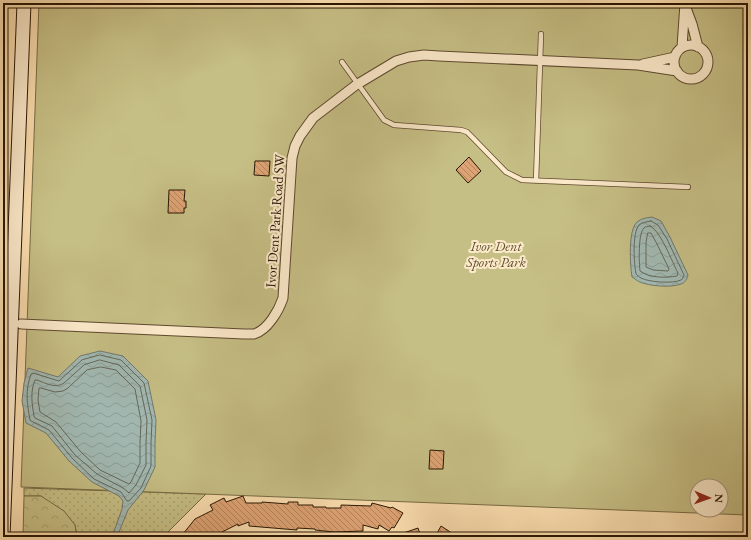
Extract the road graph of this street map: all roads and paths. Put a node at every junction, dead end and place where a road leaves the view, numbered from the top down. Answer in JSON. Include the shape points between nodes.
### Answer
{"nodes":[{"id":1,"x":24,"y":3,"type":"edge"},
{"id":2,"x":685,"y":4,"type":"edge"},
{"id":3,"x":541,"y":34,"type":"dead end"},
{"id":4,"x":698,"y":47,"type":"junction"},
{"id":5,"x":682,"y":48,"type":"junction"},
{"id":6,"x":675,"y":57,"type":"junction"},
{"id":7,"x":540,"y":60,"type":"junction"},
{"id":8,"x":342,"y":62,"type":"dead end"},
{"id":9,"x":638,"y":65,"type":"junction"},
{"id":10,"x":677,"y":71,"type":"junction"},
{"id":11,"x":358,"y":84,"type":"junction"},
{"id":12,"x":536,"y":181,"type":"junction"},
{"id":13,"x":688,"y":187,"type":"dead end"},
{"id":14,"x":21,"y":324,"type":"dead end"},
{"id":15,"x":3,"y":537,"type":"edge"}],
"edges":[{"from":1,"to":15,"type":"main road"},
{"from":2,"to":4,"type":"street"},
{"from":2,"to":5,"type":"street"},
{"from":3,"to":7,"type":"lane"},
{"from":4,"to":5,"type":"street","via":[[693,45]]},
{"from":4,"to":10,"type":"street","via":[[706,54],[706,70],[698,77],[688,79]]},
{"from":5,"to":6,"type":"street"},
{"from":6,"to":9,"type":"street","name":"Ivor Dent Park Road SW"},
{"from":6,"to":10,"type":"street"},
{"from":7,"to":9,"type":"street","name":"Ivor Dent Park Road SW"},
{"from":7,"to":11,"type":"street","name":"Ivor Dent Park Road SW","via":[[424,55],[396,61]]},
{"from":7,"to":12,"type":"lane"},
{"from":8,"to":11,"type":"lane"},
{"from":9,"to":10,"type":"street","name":"Ivor Dent Park Road SW"},
{"from":11,"to":12,"type":"lane","via":[[384,120],[390,124],[467,132],[506,172],[522,180]]},
{"from":11,"to":14,"type":"street","name":"Ivor Dent Park Road SW","via":[[313,118],[295,146],[292,158],[283,298],[278,311],[266,326],[255,334]]},
{"from":12,"to":13,"type":"lane"}]}
